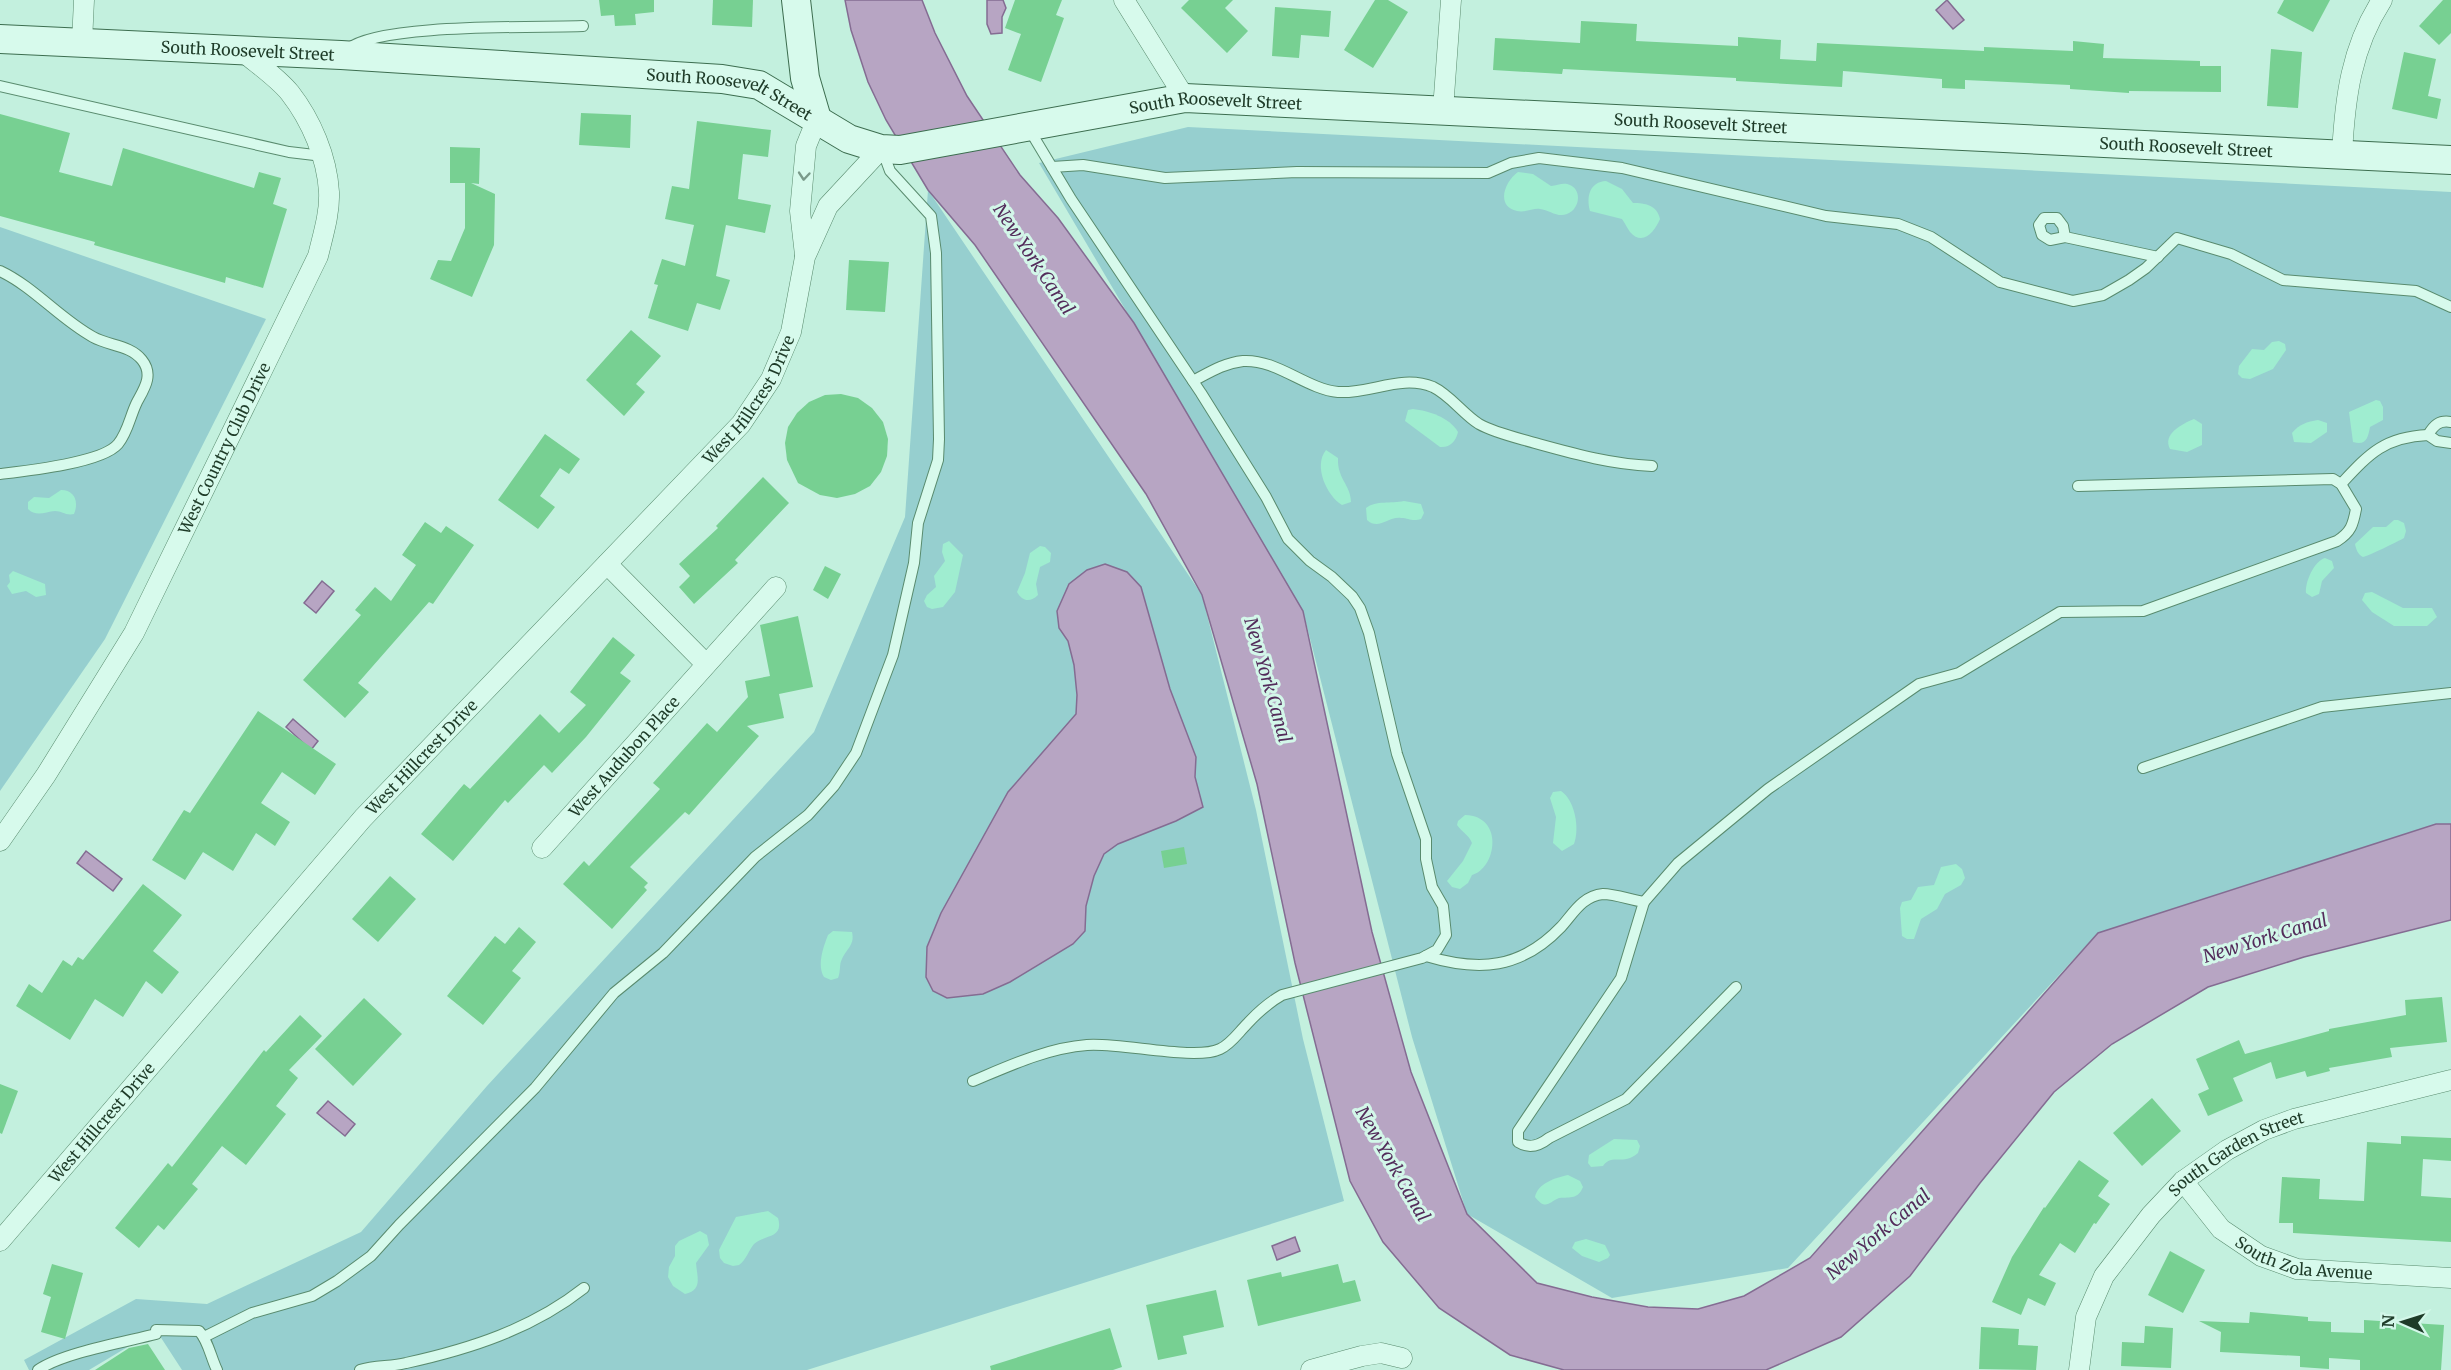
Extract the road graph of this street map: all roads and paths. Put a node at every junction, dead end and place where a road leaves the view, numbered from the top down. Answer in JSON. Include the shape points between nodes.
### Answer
{"nodes":[{"id":1,"x":84,"y":0,"type":"edge"},
{"id":2,"x":796,"y":0,"type":"edge"},
{"id":3,"x":1125,"y":0,"type":"edge"},
{"id":4,"x":1451,"y":0,"type":"edge"},
{"id":5,"x":2382,"y":0,"type":"edge"},
{"id":6,"x":583,"y":26,"type":"dead end"},
{"id":7,"x":0,"y":39,"type":"edge"},
{"id":8,"x":82,"y":42,"type":"junction"},
{"id":9,"x":241,"y":50,"type":"junction"},
{"id":10,"x":341,"y":55,"type":"junction"},
{"id":11,"x":0,"y":86,"type":"edge"},
{"id":12,"x":1185,"y":98,"type":"junction"},
{"id":13,"x":1443,"y":110,"type":"junction"},
{"id":14,"x":817,"y":119,"type":"junction"},
{"id":15,"x":1021,"y":128,"type":"junction"},
{"id":16,"x":891,"y":150,"type":"junction"},
{"id":17,"x":2342,"y":154,"type":"junction"},
{"id":18,"x":323,"y":156,"type":"junction"},
{"id":19,"x":2451,"y":160,"type":"edge"},
{"id":20,"x":1052,"y":167,"type":"junction"},
{"id":21,"x":2065,"y":237,"type":"dead end"},
{"id":22,"x":805,"y":257,"type":"junction"},
{"id":23,"x":2158,"y":257,"type":"junction"},
{"id":24,"x":0,"y":271,"type":"edge"},
{"id":25,"x":2451,"y":307,"type":"edge"},
{"id":26,"x":1193,"y":381,"type":"junction"},
{"id":27,"x":2451,"y":422,"type":"edge"},
{"id":28,"x":2428,"y":435,"type":"junction"},
{"id":29,"x":2451,"y":443,"type":"edge"},
{"id":30,"x":1652,"y":466,"type":"dead end"},
{"id":31,"x":0,"y":474,"type":"edge"},
{"id":32,"x":2341,"y":484,"type":"junction"},
{"id":33,"x":2078,"y":486,"type":"dead end"},
{"id":34,"x":607,"y":564,"type":"junction"},
{"id":35,"x":776,"y":587,"type":"dead end"},
{"id":36,"x":706,"y":664,"type":"junction"},
{"id":37,"x":2451,"y":693,"type":"edge"},
{"id":38,"x":2143,"y":768,"type":"dead end"},
{"id":39,"x":0,"y":841,"type":"edge"},
{"id":40,"x":542,"y":848,"type":"dead end"},
{"id":41,"x":1644,"y":902,"type":"junction"},
{"id":42,"x":1426,"y":956,"type":"junction"},
{"id":43,"x":1736,"y":987,"type":"dead end"},
{"id":44,"x":2451,"y":1080,"type":"edge"},
{"id":45,"x":973,"y":1081,"type":"dead end"},
{"id":46,"x":2183,"y":1181,"type":"junction"},
{"id":47,"x":0,"y":1241,"type":"edge"},
{"id":48,"x":2451,"y":1278,"type":"edge"},
{"id":49,"x":584,"y":1288,"type":"dead end"},
{"id":50,"x":204,"y":1337,"type":"junction"},
{"id":51,"x":1402,"y":1358,"type":"dead end"},
{"id":52,"x":38,"y":1370,"type":"edge"},
{"id":53,"x":217,"y":1370,"type":"edge"},
{"id":54,"x":360,"y":1370,"type":"edge"},
{"id":55,"x":1311,"y":1370,"type":"edge"},
{"id":56,"x":2079,"y":1370,"type":"edge"}],
"edges":[{"from":1,"to":8,"type":"street"},
{"from":2,"to":14,"type":"street","via":[[805,78]]},
{"from":3,"to":12,"type":"street"},
{"from":4,"to":13,"type":"street"},
{"from":5,"to":17,"type":"street","via":[[2358,48],[2344,106]]},
{"from":6,"to":10,"type":"lane","via":[[391,34],[355,43]]},
{"from":7,"to":8,"type":"street","name":"South Roosevelt Street"},
{"from":8,"to":9,"type":"street","name":"South Roosevelt Street"},
{"from":9,"to":10,"type":"street","name":"South Roosevelt Street"},
{"from":9,"to":18,"type":"street","name":"West Country Club Drive","via":[[289,92]]},
{"from":10,"to":14,"type":"street","name":"South Roosevelt Street","via":[[722,79],[759,85]]},
{"from":11,"to":18,"type":"lane","via":[[288,152]]},
{"from":12,"to":13,"type":"street","name":"South Roosevelt Street"},
{"from":12,"to":15,"type":"street","name":"South Roosevelt Street"},
{"from":13,"to":17,"type":"street","name":"South Roosevelt Street"},
{"from":14,"to":16,"type":"street","name":"South Roosevelt Street","via":[[849,139]]},
{"from":14,"to":22,"type":"street","name":"West Hillcrest Drive","one_way":true,"via":[[806,146],[801,200]]},
{"from":15,"to":16,"type":"street","name":"South Roosevelt Street"},
{"from":15,"to":20,"type":"lane"},
{"from":16,"to":22,"type":"street","name":"West Hillcrest Drive","via":[[828,206]]},
{"from":16,"to":50,"type":"lane","via":[[890,171],[931,216],[936,253],[938,459],[918,523],[914,563],[898,635],[856,753],[808,815],[755,857],[663,953],[614,993],[535,1088],[371,1256],[312,1296],[252,1313]]},
{"from":17,"to":19,"type":"street","name":"South Roosevelt Street"},
{"from":18,"to":39,"type":"street","name":"West Country Club Drive","via":[[329,192],[318,256],[134,633]]},
{"from":20,"to":23,"type":"lane","via":[[1083,165],[1165,178],[1297,172],[1488,174],[1539,158],[1622,168],[1826,216],[1898,225],[1931,237],[2000,282],[2073,301],[2103,295]]},
{"from":20,"to":26,"type":"lane"},
{"from":21,"to":23,"type":"lane"},
{"from":22,"to":34,"type":"street","name":"West Hillcrest Drive","via":[[791,332],[771,379],[741,424]]},
{"from":23,"to":25,"type":"lane","via":[[2177,238],[2231,254],[2283,280],[2416,291]]},
{"from":24,"to":31,"type":"lane","via":[[69,323],[96,339],[132,351],[143,361],[148,381],[117,445],[100,456]]},
{"from":26,"to":30,"type":"lane","via":[[1225,363],[1246,361],[1339,392],[1404,381],[1433,387],[1480,424],[1518,438],[1602,461]]},
{"from":26,"to":42,"type":"lane","via":[[1288,539],[1360,608],[1397,754],[1426,839],[1432,887],[1443,906],[1446,935],[1437,950]]},
{"from":27,"to":28,"type":"lane","via":[[2435,424]]},
{"from":28,"to":29,"type":"lane"},
{"from":28,"to":32,"type":"lane","via":[[2406,436],[2370,453]]},
{"from":32,"to":33,"type":"lane","via":[[2333,479]]},
{"from":32,"to":41,"type":"lane","via":[[2356,509],[2349,534],[2143,611],[2060,612],[1959,673],[1918,684],[1768,789],[1678,863]]},
{"from":34,"to":36,"type":"street"},
{"from":34,"to":47,"type":"street","name":"West Hillcrest Drive","via":[[363,818]]},
{"from":35,"to":36,"type":"street","name":"West Audubon Place"},
{"from":36,"to":40,"type":"street","name":"West Audubon Place"},
{"from":37,"to":38,"type":"lane","via":[[2322,707]]},
{"from":41,"to":42,"type":"lane","via":[[1602,894],[1580,904],[1534,951],[1501,965],[1449,963]]},
{"from":41,"to":43,"type":"lane","via":[[1621,978],[1518,1131],[1518,1142],[1540,1146],[1626,1099]]},
{"from":42,"to":45,"type":"lane","via":[[1294,991],[1269,1003],[1219,1050],[1196,1053],[1085,1045],[1031,1058]]},
{"from":44,"to":46,"type":"street","name":"South Garden Street","via":[[2264,1130]]},
{"from":46,"to":48,"type":"street","name":"South Zola Avenue","via":[[2221,1229],[2261,1256],[2297,1269]]},
{"from":46,"to":56,"type":"street","name":"South Garden Street","via":[[2104,1276],[2086,1317]]},
{"from":49,"to":54,"type":"lane","via":[[536,1321],[462,1349]]},
{"from":50,"to":52,"type":"lane","via":[[199,1331],[156,1330],[156,1334],[97,1348]]},
{"from":50,"to":53,"type":"lane"},
{"from":51,"to":55,"type":"street","via":[[1381,1353]]}]}
